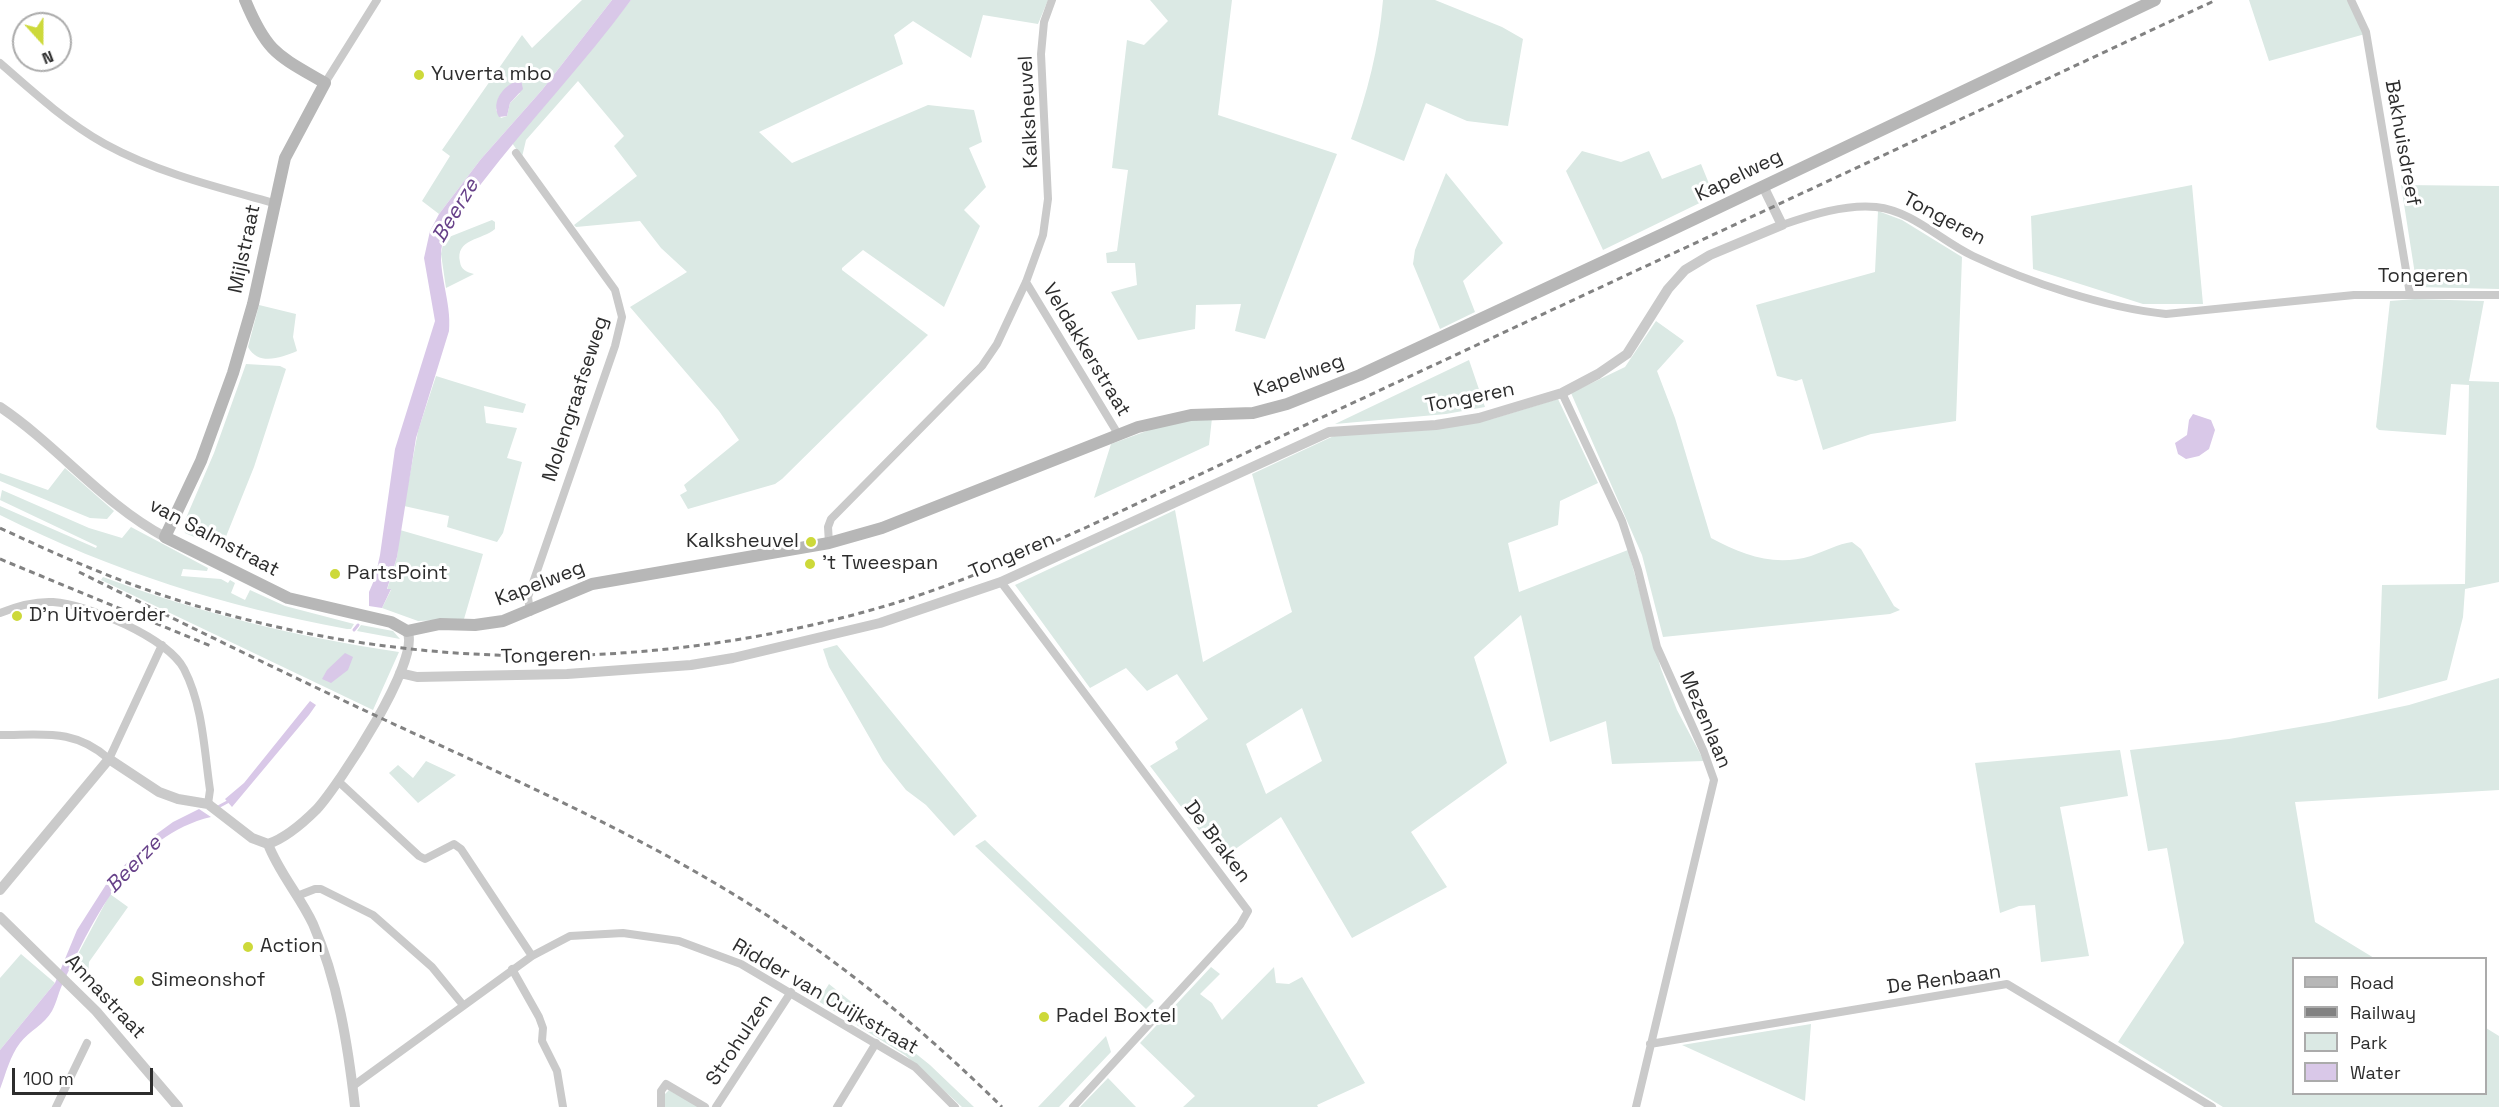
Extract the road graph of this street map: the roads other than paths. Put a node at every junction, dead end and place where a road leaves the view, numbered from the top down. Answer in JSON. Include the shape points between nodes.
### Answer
{"nodes":[{"id":1,"x":245,"y":0,"type":"edge"},
{"id":2,"x":377,"y":0,"type":"edge"},
{"id":3,"x":1052,"y":0,"type":"edge"},
{"id":4,"x":2155,"y":0,"type":"edge"},
{"id":5,"x":2351,"y":0,"type":"edge"},
{"id":6,"x":0,"y":63,"type":"edge"},
{"id":7,"x":325,"y":83,"type":"junction"},
{"id":8,"x":516,"y":153,"type":"dead end"},
{"id":9,"x":1763,"y":186,"type":"junction"},
{"id":10,"x":274,"y":203,"type":"junction"},
{"id":11,"x":1782,"y":225,"type":"junction"},
{"id":12,"x":1026,"y":282,"type":"junction"},
{"id":13,"x":2410,"y":294,"type":"junction"},
{"id":14,"x":2499,"y":296,"type":"edge"},
{"id":15,"x":1562,"y":393,"type":"junction"},
{"id":16,"x":0,"y":407,"type":"edge"},
{"id":17,"x":1118,"y":434,"type":"junction"},
{"id":18,"x":165,"y":537,"type":"junction"},
{"id":19,"x":830,"y":543,"type":"junction"},
{"id":20,"x":1001,"y":582,"type":"junction"},
{"id":21,"x":530,"y":612,"type":"junction"},
{"id":22,"x":0,"y":613,"type":"edge"},
{"id":23,"x":407,"y":632,"type":"junction"},
{"id":24,"x":162,"y":645,"type":"junction"},
{"id":25,"x":400,"y":673,"type":"junction"},
{"id":26,"x":0,"y":735,"type":"edge"},
{"id":27,"x":109,"y":759,"type":"junction"},
{"id":28,"x":338,"y":781,"type":"junction"},
{"id":29,"x":210,"y":805,"type":"junction"},
{"id":30,"x":268,"y":844,"type":"junction"},
{"id":31,"x":0,"y":890,"type":"edge"},
{"id":32,"x":297,"y":897,"type":"junction"},
{"id":33,"x":0,"y":917,"type":"edge"},
{"id":34,"x":532,"y":956,"type":"junction"},
{"id":35,"x":512,"y":969,"type":"junction"},
{"id":36,"x":791,"y":992,"type":"junction"},
{"id":37,"x":463,"y":1005,"type":"junction"},
{"id":38,"x":87,"y":1043,"type":"dead end"},
{"id":39,"x":876,"y":1043,"type":"junction"},
{"id":40,"x":1650,"y":1044,"type":"junction"},
{"id":41,"x":353,"y":1086,"type":"junction"},
{"id":42,"x":56,"y":1107,"type":"edge"},
{"id":43,"x":178,"y":1107,"type":"edge"},
{"id":44,"x":355,"y":1107,"type":"edge"},
{"id":45,"x":563,"y":1107,"type":"edge"},
{"id":46,"x":661,"y":1107,"type":"edge"},
{"id":47,"x":705,"y":1107,"type":"edge"},
{"id":48,"x":716,"y":1107,"type":"edge"},
{"id":49,"x":837,"y":1107,"type":"edge"},
{"id":50,"x":955,"y":1107,"type":"edge"},
{"id":51,"x":1073,"y":1107,"type":"edge"},
{"id":52,"x":1636,"y":1107,"type":"edge"},
{"id":53,"x":2212,"y":1107,"type":"edge"}],
"edges":[{"from":1,"to":7,"type":"main road","via":[[272,51]]},
{"from":2,"to":7,"type":"street"},
{"from":3,"to":12,"type":"street","name":"Kalksheuvel","via":[[1044,22],[1041,54],[1048,199],[1042,235]]},
{"from":4,"to":9,"type":"main road","name":"Kapelweg"},
{"from":5,"to":13,"type":"street","name":"Bakhuisdreef","via":[[2366,32]]},
{"from":6,"to":10,"type":"street","via":[[67,119],[104,143],[174,176]]},
{"from":7,"to":10,"type":"main road","name":"Mijlstraat","via":[[292,140]]},
{"from":8,"to":21,"type":"street","name":"Molengraafseweg","via":[[615,290],[622,317],[528,597]]},
{"from":9,"to":11,"type":"street"},
{"from":9,"to":17,"type":"main road","name":"Kapelweg","via":[[1360,375],[1287,404],[1253,413],[1182,417]]},
{"from":10,"to":18,"type":"main road","name":"Mijlstraat","via":[[253,304],[233,374],[201,460]]},
{"from":11,"to":13,"type":"street","name":"Tongeren","via":[[1847,208],[1876,207],[1899,212],[1996,267],[2136,311],[2187,313],[2354,295]]},
{"from":11,"to":15,"type":"street","name":"Tongeren","via":[[1710,255],[1685,270],[1668,289],[1627,354]]},
{"from":12,"to":17,"type":"street","name":"Veldakkerstraat"},
{"from":12,"to":19,"type":"street","name":"Kalksheuvel","via":[[990,355],[831,519]]},
{"from":13,"to":14,"type":"street","name":"Tongeren"},
{"from":15,"to":20,"type":"street","name":"Tongeren","via":[[1479,418],[1329,432]]},
{"from":15,"to":40,"type":"street","name":"Mezenlaan","via":[[1622,521],[1657,647],[1713,780]]},
{"from":16,"to":18,"type":"street","name":"van Salmstraat","via":[[132,517]]},
{"from":17,"to":19,"type":"main road","name":"Kapelweg","via":[[882,528]]},
{"from":18,"to":23,"type":"main road","name":"van Salmstraat","via":[[288,598],[392,621]]},
{"from":19,"to":21,"type":"main road","name":"Kapelweg","via":[[592,584]]},
{"from":20,"to":25,"type":"street","name":"Tongeren","via":[[819,640],[712,662],[538,675],[417,677]]},
{"from":20,"to":51,"type":"street","name":"De Braken","via":[[1248,911],[1240,925]]},
{"from":21,"to":23,"type":"main road","name":"Kapelweg","via":[[489,624],[440,624]]},
{"from":22,"to":24,"type":"street","via":[[33,603],[65,603],[99,614]]},
{"from":23,"to":25,"type":"street","via":[[410,644]]},
{"from":24,"to":27,"type":"street"},
{"from":24,"to":29,"type":"street","via":[[183,668],[197,702]]},
{"from":25,"to":28,"type":"street","via":[[376,722]]},
{"from":26,"to":27,"type":"street","via":[[74,737]]},
{"from":27,"to":29,"type":"street","via":[[170,797]]},
{"from":27,"to":31,"type":"street"},
{"from":28,"to":30,"type":"street","via":[[307,818]]},
{"from":28,"to":34,"type":"street","via":[[419,856],[425,859],[454,844],[461,849]]},
{"from":29,"to":30,"type":"street","via":[[252,838]]},
{"from":30,"to":32,"type":"street"},
{"from":32,"to":37,"type":"street","via":[[321,889],[373,915],[432,967]]},
{"from":32,"to":41,"type":"street","via":[[329,966]]},
{"from":33,"to":43,"type":"street","name":"Annastraat","via":[[96,1011]]},
{"from":34,"to":35,"type":"street","name":"Ridder van Cuijkstraat"},
{"from":34,"to":36,"type":"street","name":"Ridder van Cuijkstraat","via":[[584,933],[646,935],[679,940],[711,951]]},
{"from":35,"to":37,"type":"street","name":"Ridder van Cuijkstraat"},
{"from":35,"to":45,"type":"street","via":[[539,1017],[542,1041],[557,1071]]},
{"from":36,"to":39,"type":"street","name":"Ridder van Cuijkstraat"},
{"from":36,"to":48,"type":"street","name":"Strohulzen"},
{"from":37,"to":41,"type":"street","name":"Ridder van Cuijkstraat"},
{"from":38,"to":42,"type":"street"},
{"from":39,"to":49,"type":"street"},
{"from":39,"to":50,"type":"street","name":"Ridder van Cuijkstraat","via":[[915,1067]]},
{"from":40,"to":52,"type":"street","name":"Mezenlaan"},
{"from":40,"to":53,"type":"street","name":"De Renbaan","via":[[2007,984]]},
{"from":41,"to":44,"type":"street"},
{"from":46,"to":47,"type":"street","name":"Strohulzen","via":[[661,1091],[666,1084]]}]}
